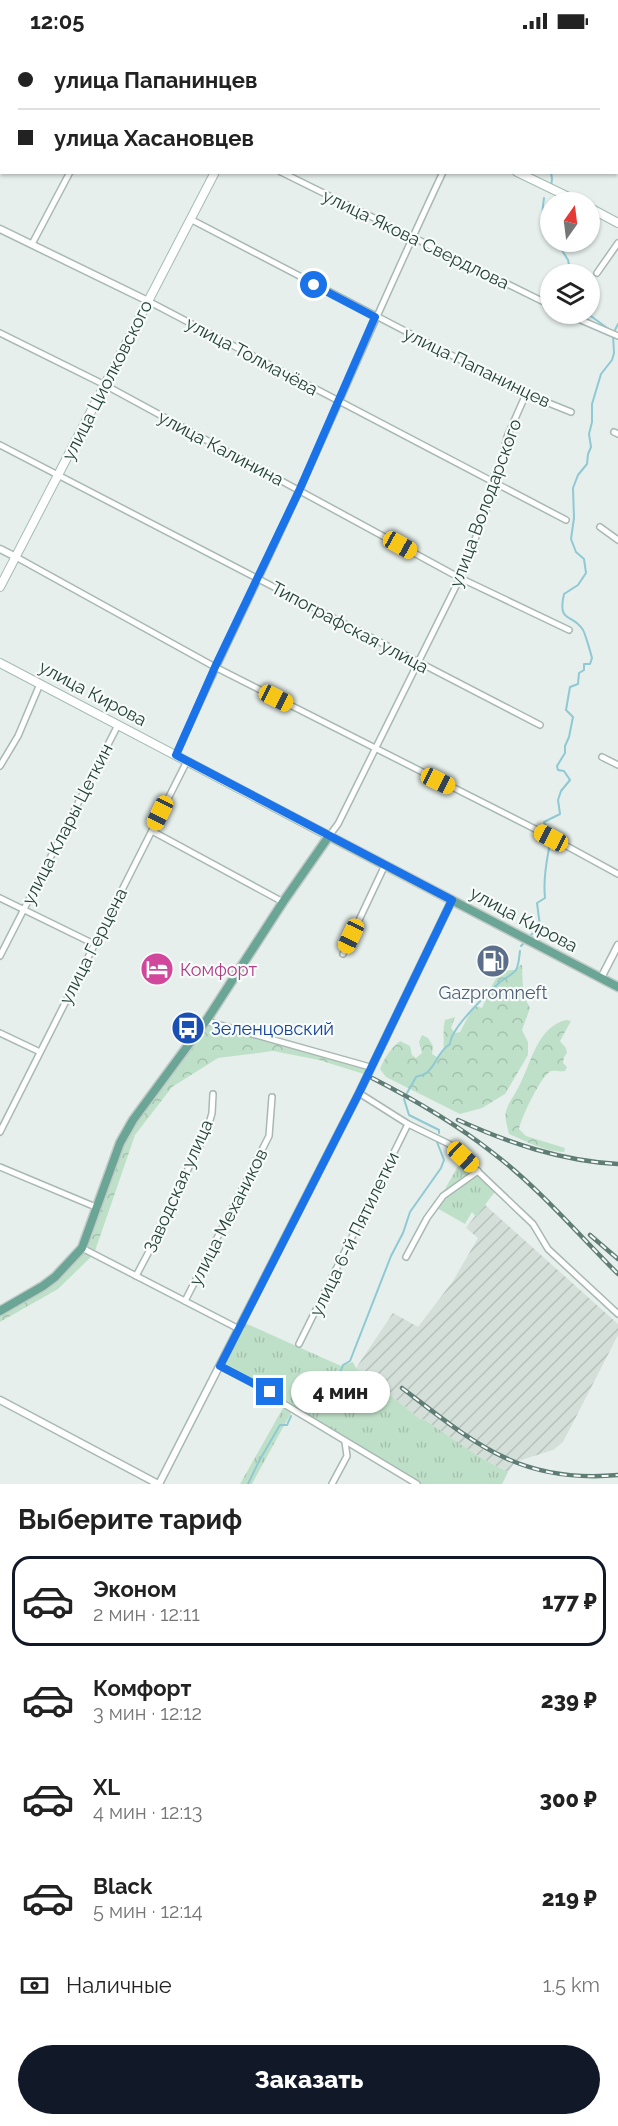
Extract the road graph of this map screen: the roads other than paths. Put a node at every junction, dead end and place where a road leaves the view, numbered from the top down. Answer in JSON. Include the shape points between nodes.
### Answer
{"nodes":[{"id":1,"x":69,"y":174,"type":"edge"},
{"id":2,"x":215,"y":174,"type":"edge"},
{"id":3,"x":285,"y":174,"type":"edge"},
{"id":4,"x":442,"y":174,"type":"edge"},
{"id":5,"x":521,"y":174,"type":"edge"},
{"id":6,"x":558,"y":192,"type":"edge"},
{"id":7,"x":600,"y":213,"type":"edge"},
{"id":8,"x":192,"y":220,"type":"junction"},
{"id":9,"x":618,"y":223,"type":"edge"},
{"id":10,"x":0,"y":229,"type":"edge"},
{"id":11,"x":412,"y":237,"type":"junction"},
{"id":12,"x":618,"y":243,"type":"edge"},
{"id":13,"x":32,"y":244,"type":"junction"},
{"id":14,"x":600,"y":269,"type":"edge"},
{"id":15,"x":540,"y":300,"type":"edge"},
{"id":16,"x":148,"y":301,"type":"junction"},
{"id":17,"x":375,"y":317,"type":"junction"},
{"id":18,"x":590,"y":324,"type":"edge"},
{"id":19,"x":0,"y":333,"type":"edge"},
{"id":20,"x":618,"y":336,"type":"edge"},
{"id":21,"x":105,"y":386,"type":"junction"},
{"id":22,"x":526,"y":394,"type":"junction"},
{"id":23,"x":338,"y":402,"type":"junction"},
{"id":24,"x":572,"y":412,"type":"dead end"},
{"id":25,"x":0,"y":445,"type":"edge"},
{"id":26,"x":58,"y":474,"type":"junction"},
{"id":27,"x":496,"y":485,"type":"junction"},
{"id":28,"x":299,"y":491,"type":"junction"},
{"id":29,"x":566,"y":520,"type":"dead end"},
{"id":30,"x":600,"y":527,"type":"dead end"},
{"id":31,"x":618,"y":540,"type":"edge"},
{"id":32,"x":0,"y":549,"type":"edge"},
{"id":33,"x":16,"y":557,"type":"junction"},
{"id":34,"x":460,"y":578,"type":"junction"},
{"id":35,"x":258,"y":579,"type":"junction"},
{"id":36,"x":0,"y":587,"type":"edge"},
{"id":37,"x":568,"y":630,"type":"dead end"},
{"id":38,"x":0,"y":663,"type":"edge"},
{"id":39,"x":420,"y":663,"type":"junction"},
{"id":40,"x":215,"y":667,"type":"junction"},
{"id":41,"x":40,"y":684,"type":"junction"},
{"id":42,"x":118,"y":725,"type":"junction"},
{"id":43,"x":540,"y":725,"type":"dead end"},
{"id":44,"x":376,"y":750,"type":"junction"},
{"id":45,"x":176,"y":755,"type":"junction"},
{"id":46,"x":602,"y":757,"type":"dead end"},
{"id":47,"x":187,"y":761,"type":"junction"},
{"id":48,"x":618,"y":765,"type":"edge"},
{"id":49,"x":0,"y":766,"type":"edge"},
{"id":50,"x":152,"y":831,"type":"junction"},
{"id":51,"x":329,"y":836,"type":"junction"},
{"id":52,"x":385,"y":865,"type":"junction"},
{"id":53,"x":618,"y":874,"type":"edge"},
{"id":54,"x":0,"y":898,"type":"edge"},
{"id":55,"x":452,"y":900,"type":"junction"},
{"id":56,"x":283,"y":902,"type":"junction"},
{"id":57,"x":23,"y":909,"type":"junction"},
{"id":58,"x":94,"y":944,"type":"junction"},
{"id":59,"x":618,"y":945,"type":"edge"},
{"id":60,"x":343,"y":954,"type":"dead end"},
{"id":61,"x":0,"y":956,"type":"edge"},
{"id":62,"x":601,"y":978,"type":"junction"},
{"id":63,"x":618,"y":987,"type":"edge"},
{"id":64,"x":206,"y":1021,"type":"junction"},
{"id":65,"x":0,"y":1033,"type":"edge"},
{"id":66,"x":40,"y":1053,"type":"junction"},
{"id":67,"x":370,"y":1067,"type":"junction"},
{"id":68,"x":359,"y":1093,"type":"junction"},
{"id":69,"x":213,"y":1094,"type":"dead end"},
{"id":70,"x":272,"y":1097,"type":"dead end"},
{"id":71,"x":408,"y":1124,"type":"junction"},
{"id":72,"x":0,"y":1132,"type":"edge"},
{"id":73,"x":0,"y":1167,"type":"edge"},
{"id":74,"x":478,"y":1171,"type":"junction"},
{"id":75,"x":98,"y":1208,"type":"junction"},
{"id":76,"x":82,"y":1248,"type":"junction"},
{"id":77,"x":406,"y":1257,"type":"dead end"},
{"id":78,"x":136,"y":1276,"type":"junction"},
{"id":79,"x":185,"y":1301,"type":"junction"},
{"id":80,"x":0,"y":1311,"type":"edge"},
{"id":81,"x":618,"y":1314,"type":"edge"},
{"id":82,"x":239,"y":1329,"type":"junction"},
{"id":83,"x":299,"y":1344,"type":"dead end"},
{"id":84,"x":220,"y":1366,"type":"junction"},
{"id":85,"x":0,"y":1400,"type":"edge"},
{"id":86,"x":345,"y":1442,"type":"junction"},
{"id":87,"x":159,"y":1484,"type":"edge"},
{"id":88,"x":332,"y":1484,"type":"edge"},
{"id":89,"x":417,"y":1484,"type":"edge"}],
"edges":[{"from":1,"to":13,"type":"street"},
{"from":2,"to":8,"type":"main road","name":"улица Циолковского"},
{"from":3,"to":11,"type":"street","name":"улица Якова Свердлова"},
{"from":4,"to":11,"type":"street"},
{"from":5,"to":6,"type":"main road"},
{"from":7,"to":9,"type":"main road"},
{"from":8,"to":16,"type":"main road","name":"улица Циолковского"},
{"from":8,"to":17,"type":"street","name":"улица Папанинцев"},
{"from":10,"to":13,"type":"street","name":"улица Толмачёва"},
{"from":11,"to":15,"type":"street","name":"улица Якова Свердлова"},
{"from":11,"to":17,"type":"street"},
{"from":12,"to":14,"type":"street"},
{"from":13,"to":16,"type":"street","name":"улица Толмачёва"},
{"from":16,"to":21,"type":"main road","name":"улица Циолковского"},
{"from":16,"to":23,"type":"street","name":"улица Толмачёва"},
{"from":17,"to":22,"type":"street","name":"улица Папанинцев"},
{"from":17,"to":23,"type":"street"},
{"from":18,"to":20,"type":"street"},
{"from":19,"to":21,"type":"street","name":"улица Калинина"},
{"from":21,"to":26,"type":"main road","name":"улица Циолковского"},
{"from":21,"to":28,"type":"street","name":"улица Калинина"},
{"from":22,"to":24,"type":"street","name":"улица Папанинцев"},
{"from":22,"to":27,"type":"street","name":"улица Володарского","via":[[507,437]]},
{"from":23,"to":27,"type":"street","name":"улица Толмачёва"},
{"from":23,"to":28,"type":"street"},
{"from":25,"to":26,"type":"street","name":"Типографская улица"},
{"from":26,"to":33,"type":"main road","name":"улица Циолковского"},
{"from":26,"to":35,"type":"street","name":"Типографская улица"},
{"from":27,"to":29,"type":"street","name":"улица Толмачёва"},
{"from":27,"to":34,"type":"street","name":"улица Володарского"},
{"from":28,"to":34,"type":"street","name":"улица Калинина"},
{"from":28,"to":35,"type":"street"},
{"from":30,"to":31,"type":"street"},
{"from":32,"to":33,"type":"street"},
{"from":33,"to":36,"type":"main road","name":"улица Циолковского"},
{"from":33,"to":40,"type":"street"},
{"from":34,"to":37,"type":"street","name":"улица Калинина"},
{"from":34,"to":39,"type":"street","name":"улица Володарского"},
{"from":35,"to":39,"type":"street","name":"Типографская улица"},
{"from":35,"to":40,"type":"street"},
{"from":38,"to":41,"type":"main road","name":"улица Кирова"},
{"from":39,"to":43,"type":"street","name":"Типографская улица"},
{"from":39,"to":44,"type":"street","name":"улица Володарского"},
{"from":40,"to":44,"type":"street"},
{"from":40,"to":45,"type":"street"},
{"from":41,"to":42,"type":"main road","name":"улица Кирова"},
{"from":41,"to":49,"type":"street","via":[[18,736]]},
{"from":42,"to":45,"type":"main road","name":"улица Кирова"},
{"from":42,"to":57,"type":"street","name":"улица Клары Цеткин"},
{"from":44,"to":51,"type":"street","name":"улица Володарского","via":[[339,824]]},
{"from":44,"to":53,"type":"street"},
{"from":45,"to":47,"type":"main road","name":"улица Кирова"},
{"from":46,"to":48,"type":"street"},
{"from":47,"to":50,"type":"street","name":"улица Герцена"},
{"from":47,"to":51,"type":"main road","name":"улица Кирова"},
{"from":50,"to":56,"type":"street"},
{"from":50,"to":58,"type":"street","name":"улица Герцена"},
{"from":51,"to":52,"type":"main road","name":"улица Кирова"},
{"from":51,"to":56,"type":"main road"},
{"from":52,"to":55,"type":"main road","name":"улица Кирова"},
{"from":52,"to":60,"type":"street"},
{"from":54,"to":57,"type":"street"},
{"from":55,"to":62,"type":"main road","name":"улица Кирова"},
{"from":55,"to":67,"type":"street"},
{"from":56,"to":64,"type":"main road"},
{"from":57,"to":58,"type":"street"},
{"from":57,"to":61,"type":"street","name":"улица Клары Цеткин"},
{"from":58,"to":66,"type":"street","name":"улица Герцена"},
{"from":59,"to":62,"type":"street"},
{"from":62,"to":63,"type":"main road","name":"улица Кирова"},
{"from":64,"to":67,"type":"street"},
{"from":64,"to":75,"type":"main road","via":[[120,1143]]},
{"from":65,"to":66,"type":"street"},
{"from":66,"to":72,"type":"street","name":"улица Герцена"},
{"from":67,"to":68,"type":"street"},
{"from":68,"to":71,"type":"street"},
{"from":68,"to":82,"type":"street"},
{"from":69,"to":78,"type":"street","name":"Заводская улица","via":[[207,1131]]},
{"from":70,"to":79,"type":"street","name":"улица Механиков","via":[[265,1146]]},
{"from":71,"to":74,"type":"street","via":[[449,1144]]},
{"from":71,"to":83,"type":"street","name":"улица 6-й Пятилетки"},
{"from":73,"to":75,"type":"street"},
{"from":74,"to":77,"type":"street","via":[[443,1196]]},
{"from":74,"to":81,"type":"street","via":[[533,1224],[548,1249]]},
{"from":75,"to":76,"type":"main road"},
{"from":76,"to":78,"type":"street"},
{"from":76,"to":80,"type":"main road","via":[[56,1277]]},
{"from":78,"to":79,"type":"street"},
{"from":79,"to":82,"type":"street"},
{"from":82,"to":84,"type":"street"},
{"from":84,"to":86,"type":"street","via":[[270,1392]]},
{"from":84,"to":87,"type":"street"},
{"from":85,"to":87,"type":"street"},
{"from":86,"to":88,"type":"street","via":[[347,1456]]},
{"from":86,"to":89,"type":"street"}]}
